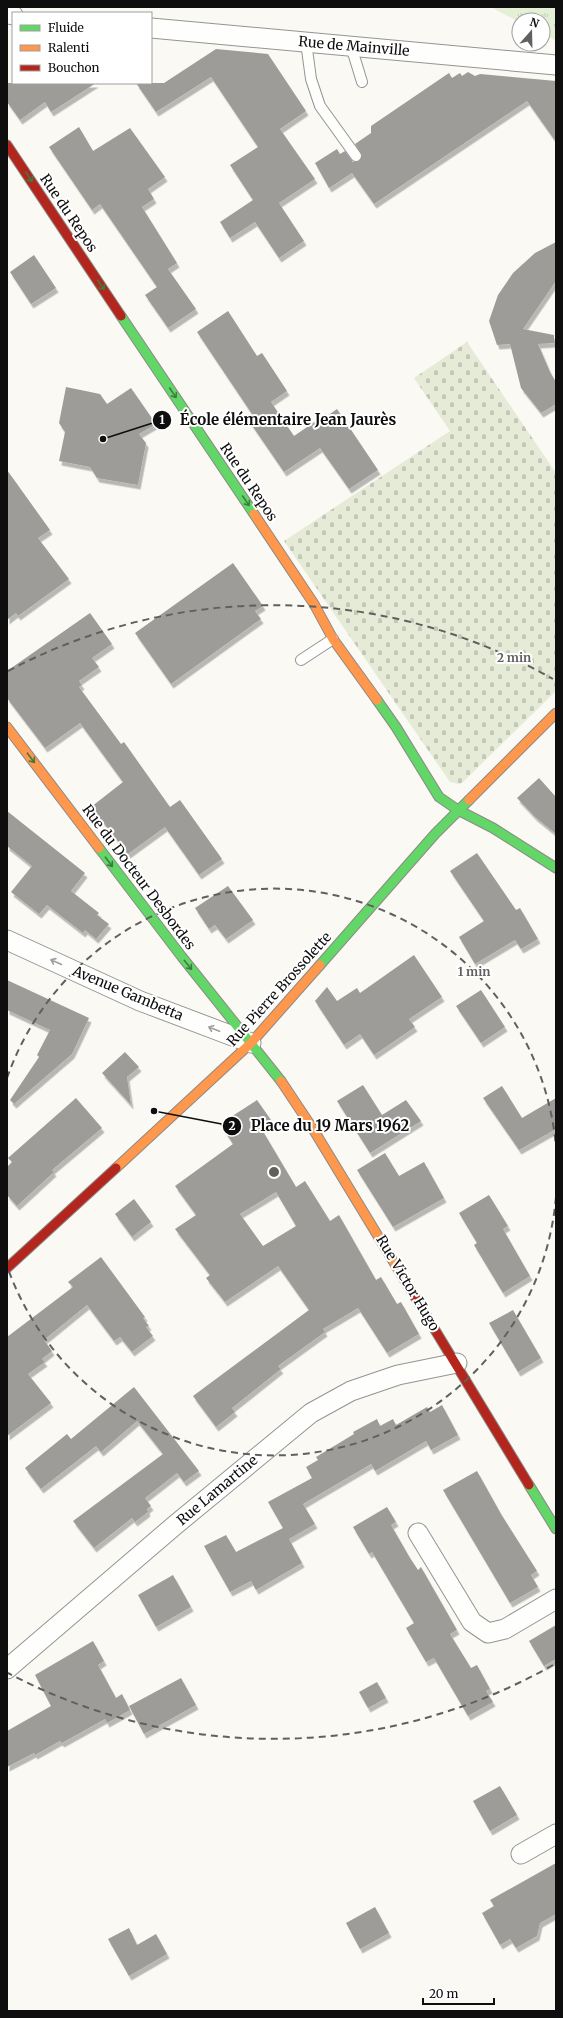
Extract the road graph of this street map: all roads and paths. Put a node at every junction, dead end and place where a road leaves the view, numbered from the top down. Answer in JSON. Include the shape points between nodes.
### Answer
{"nodes":[{"id":1,"x":152,"y":28,"type":"edge"},
{"id":2,"x":306,"y":42,"type":"junction"},
{"id":3,"x":351,"y":46,"type":"junction"},
{"id":4,"x":556,"y":65,"type":"edge"},
{"id":5,"x":362,"y":82,"type":"dead end"},
{"id":6,"x":7,"y":145,"type":"edge"},
{"id":7,"x":356,"y":156,"type":"dead end"},
{"id":8,"x":333,"y":639,"type":"junction"},
{"id":9,"x":301,"y":660,"type":"dead end"},
{"id":10,"x":556,"y":713,"type":"edge"},
{"id":11,"x":7,"y":727,"type":"edge"},
{"id":12,"x":458,"y":810,"type":"junction"},
{"id":13,"x":556,"y":868,"type":"edge"},
{"id":14,"x":7,"y":940,"type":"edge"},
{"id":15,"x":251,"y":1043,"type":"junction"},
{"id":16,"x":7,"y":1268,"type":"edge"},
{"id":17,"x":457,"y":1362,"type":"junction"},
{"id":18,"x":556,"y":1529,"type":"edge"},
{"id":19,"x":418,"y":1533,"type":"dead end"},
{"id":20,"x":556,"y":1598,"type":"edge"},
{"id":21,"x":7,"y":1669,"type":"edge"},
{"id":22,"x":556,"y":1834,"type":"edge"},
{"id":23,"x":521,"y":1854,"type":"dead end"}],
"edges":[{"from":1,"to":2,"type":"street","name":"Rue de Mainville"},
{"from":2,"to":3,"type":"street","name":"Rue de Mainville"},
{"from":2,"to":7,"type":"lane","via":[[311,79],[320,106]]},
{"from":3,"to":4,"type":"street","name":"Rue de Mainville"},
{"from":3,"to":5,"type":"lane"},
{"from":6,"to":8,"type":"street","name":"Rue du Repos","one_way":true,"via":[[314,604]]},
{"from":8,"to":9,"type":"lane"},
{"from":8,"to":12,"type":"street","name":"Rue du Repos","via":[[396,727],[439,797]]},
{"from":10,"to":12,"type":"street","name":"Rue Pierre Brossolette"},
{"from":11,"to":15,"type":"street","name":"Rue du Docteur Desbordes","one_way":true,"via":[[177,951]]},
{"from":12,"to":13,"type":"street","name":"Rue du Repos","via":[[493,828]]},
{"from":12,"to":15,"type":"street","name":"Rue Pierre Brossolette"},
{"from":15,"to":14,"type":"street","name":"Avenue Gambetta","one_way":true,"via":[[140,1001]]},
{"from":15,"to":16,"type":"street","name":"Rue Pierre Brossolette"},
{"from":15,"to":17,"type":"street","name":"Rue Victor Hugo","via":[[313,1129]]},
{"from":17,"to":18,"type":"street","name":"Rue Victor Hugo"},
{"from":17,"to":21,"type":"street","name":"Rue Lamartine","via":[[398,1375],[358,1389],[311,1412]]},
{"from":19,"to":20,"type":"street","via":[[472,1622],[488,1633],[505,1630]]},
{"from":22,"to":23,"type":"street"}]}
